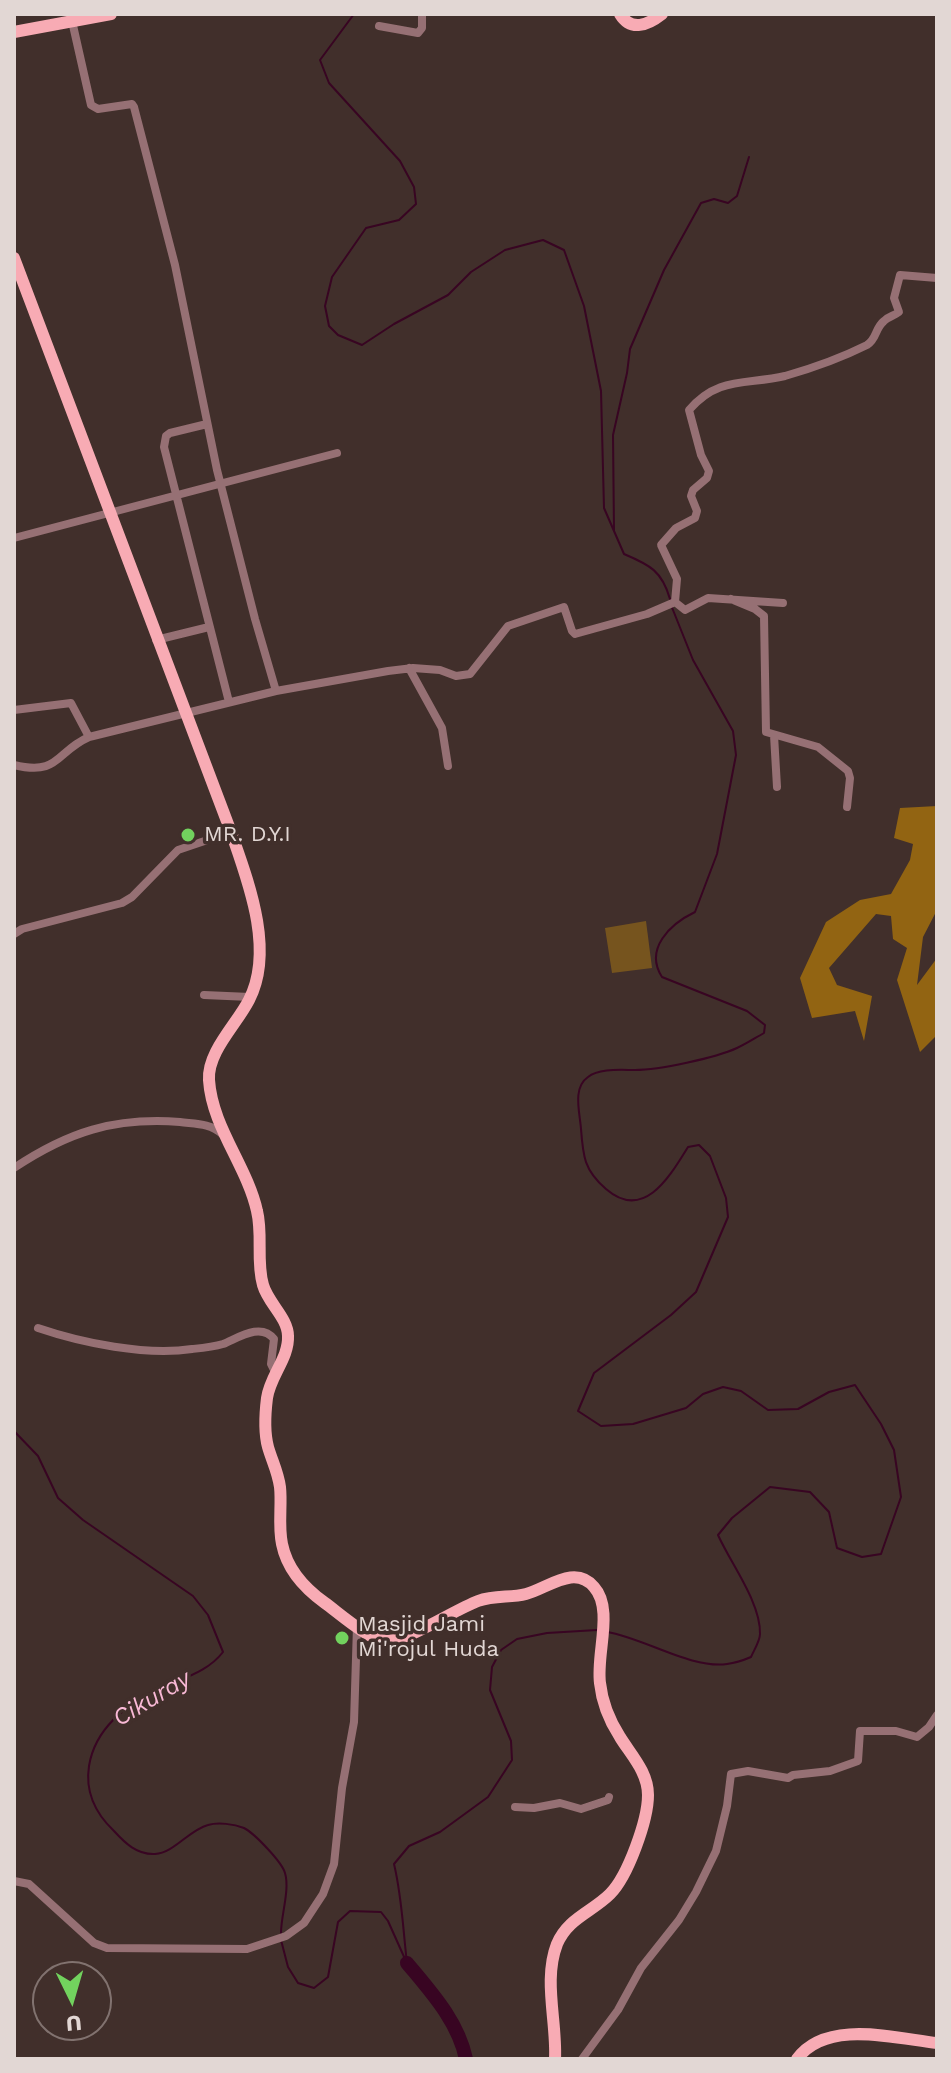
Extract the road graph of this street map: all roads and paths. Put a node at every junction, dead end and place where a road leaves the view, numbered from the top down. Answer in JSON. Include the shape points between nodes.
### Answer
{"nodes":[{"id":1,"x":111,"y":14,"type":"edge"},
{"id":2,"x":422,"y":14,"type":"edge"},
{"id":3,"x":620,"y":14,"type":"edge"},
{"id":4,"x":662,"y":14,"type":"edge"},
{"id":5,"x":54,"y":19,"type":"edge"},
{"id":6,"x":72,"y":21,"type":"junction"},
{"id":7,"x":379,"y":26,"type":"dead end"},
{"id":8,"x":14,"y":32,"type":"edge"},
{"id":9,"x":14,"y":258,"type":"edge"},
{"id":10,"x":937,"y":278,"type":"edge"},
{"id":11,"x":207,"y":424,"type":"junction"},
{"id":12,"x":337,"y":453,"type":"dead end"},
{"id":13,"x":221,"y":482,"type":"junction"},
{"id":14,"x":177,"y":495,"type":"junction"},
{"id":15,"x":109,"y":513,"type":"junction"},
{"id":16,"x":14,"y":538,"type":"edge"},
{"id":17,"x":731,"y":599,"type":"junction"},
{"id":18,"x":674,"y":602,"type":"junction"},
{"id":19,"x":783,"y":603,"type":"dead end"},
{"id":20,"x":209,"y":627,"type":"junction"},
{"id":21,"x":156,"y":640,"type":"junction"},
{"id":22,"x":409,"y":668,"type":"junction"},
{"id":23,"x":276,"y":691,"type":"junction"},
{"id":24,"x":229,"y":702,"type":"junction"},
{"id":25,"x":14,"y":710,"type":"edge"},
{"id":26,"x":185,"y":713,"type":"junction"},
{"id":27,"x":774,"y":735,"type":"junction"},
{"id":28,"x":89,"y":737,"type":"junction"},
{"id":29,"x":14,"y":765,"type":"edge"},
{"id":30,"x":448,"y":766,"type":"dead end"},
{"id":31,"x":777,"y":787,"type":"dead end"},
{"id":32,"x":847,"y":807,"type":"dead end"},
{"id":33,"x":231,"y":832,"type":"junction"},
{"id":34,"x":14,"y":934,"type":"edge"},
{"id":35,"x":204,"y":995,"type":"dead end"},
{"id":36,"x":250,"y":997,"type":"junction"},
{"id":37,"x":228,"y":1140,"type":"junction"},
{"id":38,"x":14,"y":1168,"type":"edge"},
{"id":39,"x":38,"y":1328,"type":"dead end"},
{"id":40,"x":275,"y":1372,"type":"junction"},
{"id":41,"x":357,"y":1626,"type":"junction"},
{"id":42,"x":937,"y":1715,"type":"edge"},
{"id":43,"x":609,"y":1797,"type":"dead end"},
{"id":44,"x":515,"y":1807,"type":"dead end"},
{"id":45,"x":14,"y":1881,"type":"edge"},
{"id":46,"x":937,"y":2043,"type":"edge"},
{"id":47,"x":555,"y":2059,"type":"edge"},
{"id":48,"x":582,"y":2059,"type":"edge"},
{"id":49,"x":797,"y":2059,"type":"edge"}],
"edges":[{"from":1,"to":6,"type":"main road"},
{"from":2,"to":7,"type":"street","via":[[418,33]]},
{"from":3,"to":4,"type":"main road","via":[[639,26]]},
{"from":5,"to":6,"type":"main road"},
{"from":5,"to":8,"type":"main road"},
{"from":6,"to":11,"type":"street","via":[[91,105],[134,107],[175,265]]},
{"from":9,"to":15,"type":"main road"},
{"from":10,"to":18,"type":"street","via":[[900,275],[894,298],[899,312],[883,321],[871,343],[788,375],[727,383],[689,410],[709,471],[691,496],[695,518],[661,545],[677,579]]},
{"from":11,"to":13,"type":"street"},
{"from":11,"to":14,"type":"street","via":[[166,436]]},
{"from":12,"to":13,"type":"street"},
{"from":13,"to":14,"type":"street"},
{"from":13,"to":23,"type":"street"},
{"from":14,"to":15,"type":"street"},
{"from":14,"to":20,"type":"street"},
{"from":15,"to":16,"type":"street"},
{"from":15,"to":21,"type":"main road"},
{"from":17,"to":18,"type":"street","via":[[708,598],[685,610]]},
{"from":17,"to":19,"type":"street"},
{"from":17,"to":27,"type":"street","via":[[764,616],[765,730]]},
{"from":18,"to":22,"type":"street","via":[[575,634],[564,607],[508,626],[470,674]]},
{"from":20,"to":21,"type":"street"},
{"from":20,"to":24,"type":"street"},
{"from":21,"to":26,"type":"main road"},
{"from":22,"to":23,"type":"street"},
{"from":22,"to":30,"type":"street","via":[[442,728]]},
{"from":23,"to":24,"type":"street"},
{"from":24,"to":26,"type":"street"},
{"from":25,"to":28,"type":"street","via":[[68,702]]},
{"from":26,"to":28,"type":"street"},
{"from":26,"to":33,"type":"main road"},
{"from":27,"to":31,"type":"street"},
{"from":27,"to":32,"type":"street","via":[[818,747],[848,771]]},
{"from":28,"to":29,"type":"street","via":[[45,767]]},
{"from":33,"to":34,"type":"street","via":[[178,850],[122,903]]},
{"from":33,"to":36,"type":"main road","via":[[261,946]]},
{"from":35,"to":36,"type":"street"},
{"from":36,"to":37,"type":"main road","via":[[209,1073],[211,1101]]},
{"from":37,"to":38,"type":"street","via":[[211,1126],[122,1122],[53,1143]]},
{"from":37,"to":40,"type":"main road","via":[[257,1211],[263,1286],[289,1334],[287,1351]]},
{"from":39,"to":40,"type":"street","via":[[107,1344],[185,1350],[221,1345],[259,1331],[274,1339]]},
{"from":40,"to":41,"type":"main road","via":[[265,1415],[281,1491],[286,1559],[316,1596]]},
{"from":41,"to":45,"type":"street","via":[[354,1722],[334,1864],[304,1923],[271,1943],[237,1950],[107,1948],[94,1943],[29,1884]]},
{"from":41,"to":47,"type":"main road","via":[[377,1639],[396,1639],[484,1599],[524,1594],[565,1578],[593,1584],[601,1598],[599,1680],[604,1703],[643,1773],[647,1808],[622,1879],[573,1921],[555,1949]]},
{"from":42,"to":48,"type":"street","via":[[918,1737],[860,1731],[858,1761],[832,1770],[788,1778],[748,1771],[731,1774],[716,1851],[696,1892]]},
{"from":43,"to":44,"type":"street","via":[[581,1809],[560,1803]]},
{"from":46,"to":49,"type":"main road","via":[[836,2035],[814,2042]]}]}
